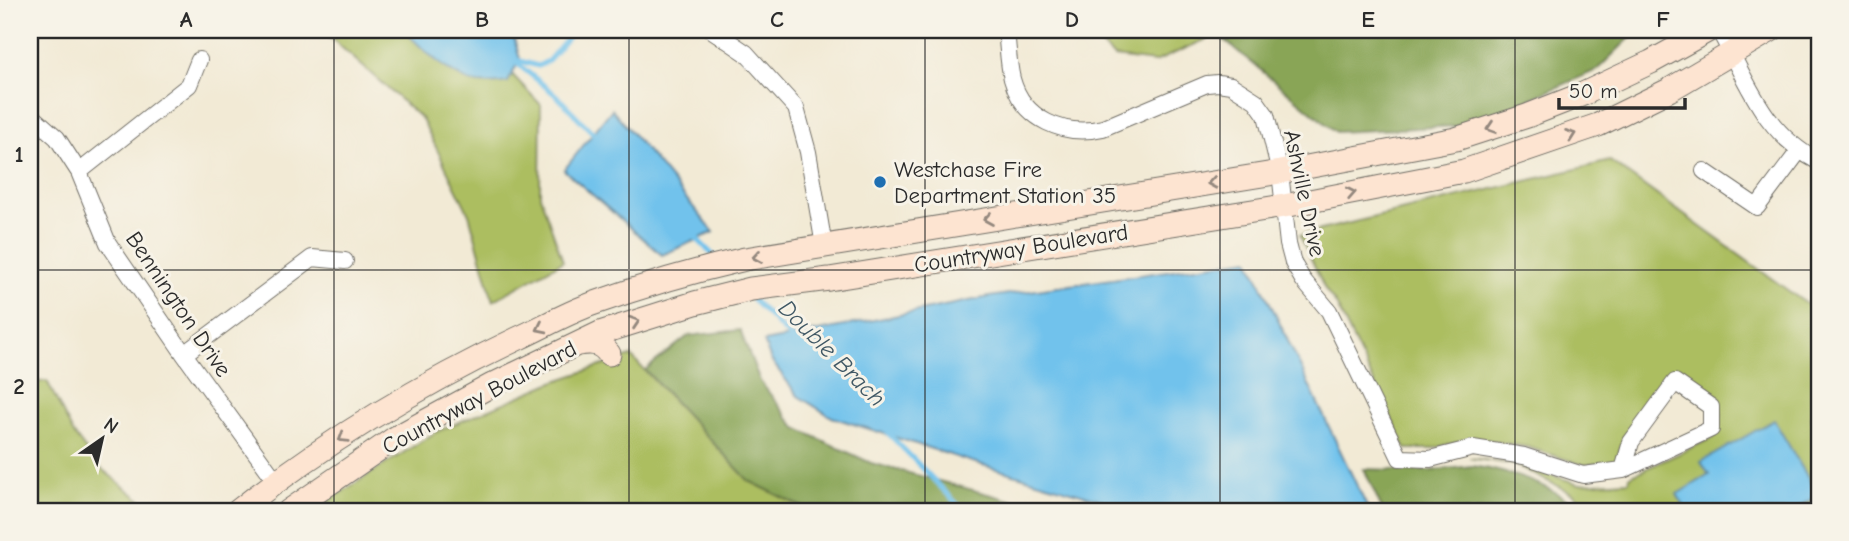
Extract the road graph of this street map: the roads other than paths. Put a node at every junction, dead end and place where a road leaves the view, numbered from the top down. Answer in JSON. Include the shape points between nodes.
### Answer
{"nodes":[{"id":1,"x":712,"y":30,"type":"edge"},
{"id":2,"x":1006,"y":30,"type":"edge"},
{"id":3,"x":1709,"y":30,"type":"edge"},
{"id":4,"x":1719,"y":30,"type":"edge"},
{"id":5,"x":1771,"y":30,"type":"edge"},
{"id":6,"x":1733,"y":54,"type":"junction"},
{"id":7,"x":199,"y":60,"type":"dead end"},
{"id":8,"x":30,"y":114,"type":"edge"},
{"id":9,"x":1456,"y":139,"type":"junction"},
{"id":10,"x":1798,"y":151,"type":"junction"},
{"id":11,"x":1819,"y":162,"type":"edge"},
{"id":12,"x":1464,"y":171,"type":"junction"},
{"id":13,"x":1704,"y":171,"type":"dead end"},
{"id":14,"x":79,"y":172,"type":"junction"},
{"id":15,"x":1280,"y":172,"type":"junction"},
{"id":16,"x":1284,"y":206,"type":"junction"},
{"id":17,"x":824,"y":246,"type":"junction"},
{"id":18,"x":345,"y":261,"type":"dead end"},
{"id":19,"x":829,"y":279,"type":"junction"},
{"id":20,"x":578,"y":344,"type":"junction"},
{"id":21,"x":184,"y":354,"type":"junction"},
{"id":22,"x":609,"y":354,"type":"dead end"},
{"id":23,"x":1623,"y":470,"type":"junction"},
{"id":24,"x":276,"y":481,"type":"junction"},
{"id":25,"x":292,"y":508,"type":"edge"},
{"id":26,"x":238,"y":511,"type":"edge"}],
"edges":[{"from":1,"to":17,"type":"street","via":[[746,52],[796,108]]},
{"from":2,"to":15,"type":"street","name":"Ashville Drive","via":[[1012,80],[1030,112],[1046,123],[1090,131],[1207,84],[1231,85],[1266,115]]},
{"from":3,"to":9,"type":"street","name":"Countryway Boulevard","one_way":true,"via":[[1583,93]]},
{"from":4,"to":6,"type":"street"},
{"from":5,"to":6,"type":"street","name":"Countryway Boulevard"},
{"from":6,"to":10,"type":"street","via":[[1758,105]]},
{"from":12,"to":6,"type":"street","name":"Countryway Boulevard","one_way":true,"via":[[1598,125]]},
{"from":7,"to":14,"type":"street","via":[[189,85]]},
{"from":8,"to":14,"type":"street","name":"Bennington Drive","via":[[57,138]]},
{"from":9,"to":12,"type":"street"},
{"from":9,"to":15,"type":"street","name":"Countryway Boulevard"},
{"from":10,"to":11,"type":"street"},
{"from":10,"to":13,"type":"street","via":[[1757,207]]},
{"from":16,"to":12,"type":"street","name":"Countryway Boulevard","one_way":true},
{"from":14,"to":21,"type":"street","name":"Bennington Drive","via":[[108,243]]},
{"from":15,"to":16,"type":"street","name":"Ashville Drive"},
{"from":15,"to":17,"type":"street","name":"Countryway Boulevard","one_way":true},
{"from":16,"to":19,"type":"street","name":"Countryway Boulevard"},
{"from":16,"to":23,"type":"street","name":"Ashville Drive","via":[[1293,263],[1329,311],[1400,458],[1430,459],[1473,448],[1524,456],[1583,475]]},
{"from":17,"to":19,"type":"street"},
{"from":17,"to":24,"type":"street","name":"Countryway Boulevard","one_way":true,"via":[[686,273],[589,305],[421,389]]},
{"from":18,"to":21,"type":"street","via":[[312,258]]},
{"from":20,"to":19,"type":"street","name":"Countryway Boulevard","one_way":true,"via":[[695,303],[751,289]]},
{"from":20,"to":22,"type":"street","via":[[596,343]]},
{"from":20,"to":25,"type":"street","name":"Countryway Boulevard","via":[[395,438]]},
{"from":21,"to":24,"type":"street","name":"Bennington Drive"},
{"from":23,"to":23,"type":"street","name":"Ashville Drive","via":[[1631,442],[1675,382],[1711,407],[1710,429]]},
{"from":24,"to":25,"type":"street"},
{"from":24,"to":26,"type":"street","name":"Countryway Boulevard"}]}
